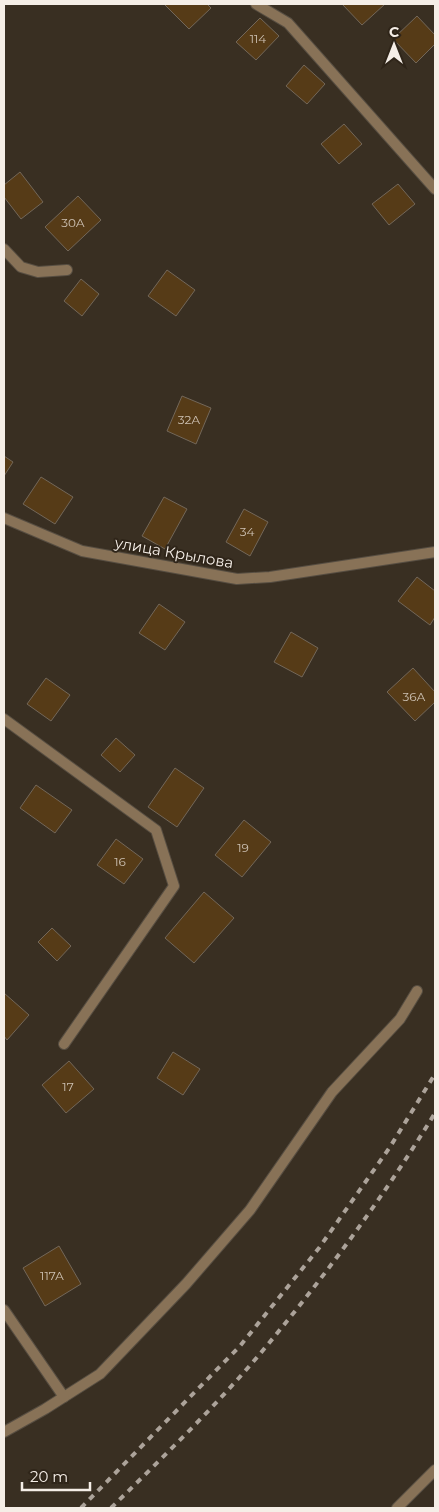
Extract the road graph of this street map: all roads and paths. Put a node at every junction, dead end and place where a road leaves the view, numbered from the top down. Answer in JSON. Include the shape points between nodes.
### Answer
{"nodes":[{"id":1,"x":256,"y":4,"type":"edge"},
{"id":2,"x":435,"y":189,"type":"edge"},
{"id":3,"x":4,"y":248,"type":"edge"},
{"id":4,"x":67,"y":270,"type":"dead end"},
{"id":5,"x":4,"y":518,"type":"edge"},
{"id":6,"x":435,"y":552,"type":"edge"},
{"id":7,"x":4,"y":719,"type":"edge"},
{"id":8,"x":416,"y":991,"type":"dead end"},
{"id":9,"x":64,"y":1044,"type":"dead end"},
{"id":10,"x":4,"y":1310,"type":"edge"},
{"id":11,"x":64,"y":1397,"type":"junction"},
{"id":12,"x":4,"y":1432,"type":"edge"},
{"id":13,"x":435,"y":1470,"type":"edge"},
{"id":14,"x":397,"y":1508,"type":"edge"}],
"edges":[{"from":1,"to":2,"type":"street","via":[[288,23]]},
{"from":3,"to":4,"type":"street","via":[[20,267],[38,272]]},
{"from":5,"to":6,"type":"street","name":"улица Крылова","via":[[82,552],[237,579]]},
{"from":7,"to":9,"type":"street","via":[[156,830],[174,886]]},
{"from":8,"to":11,"type":"street","via":[[400,1018],[332,1092],[250,1210],[186,1284],[100,1374]]},
{"from":10,"to":11,"type":"street"},
{"from":11,"to":12,"type":"street"},
{"from":13,"to":14,"type":"street"}]}
